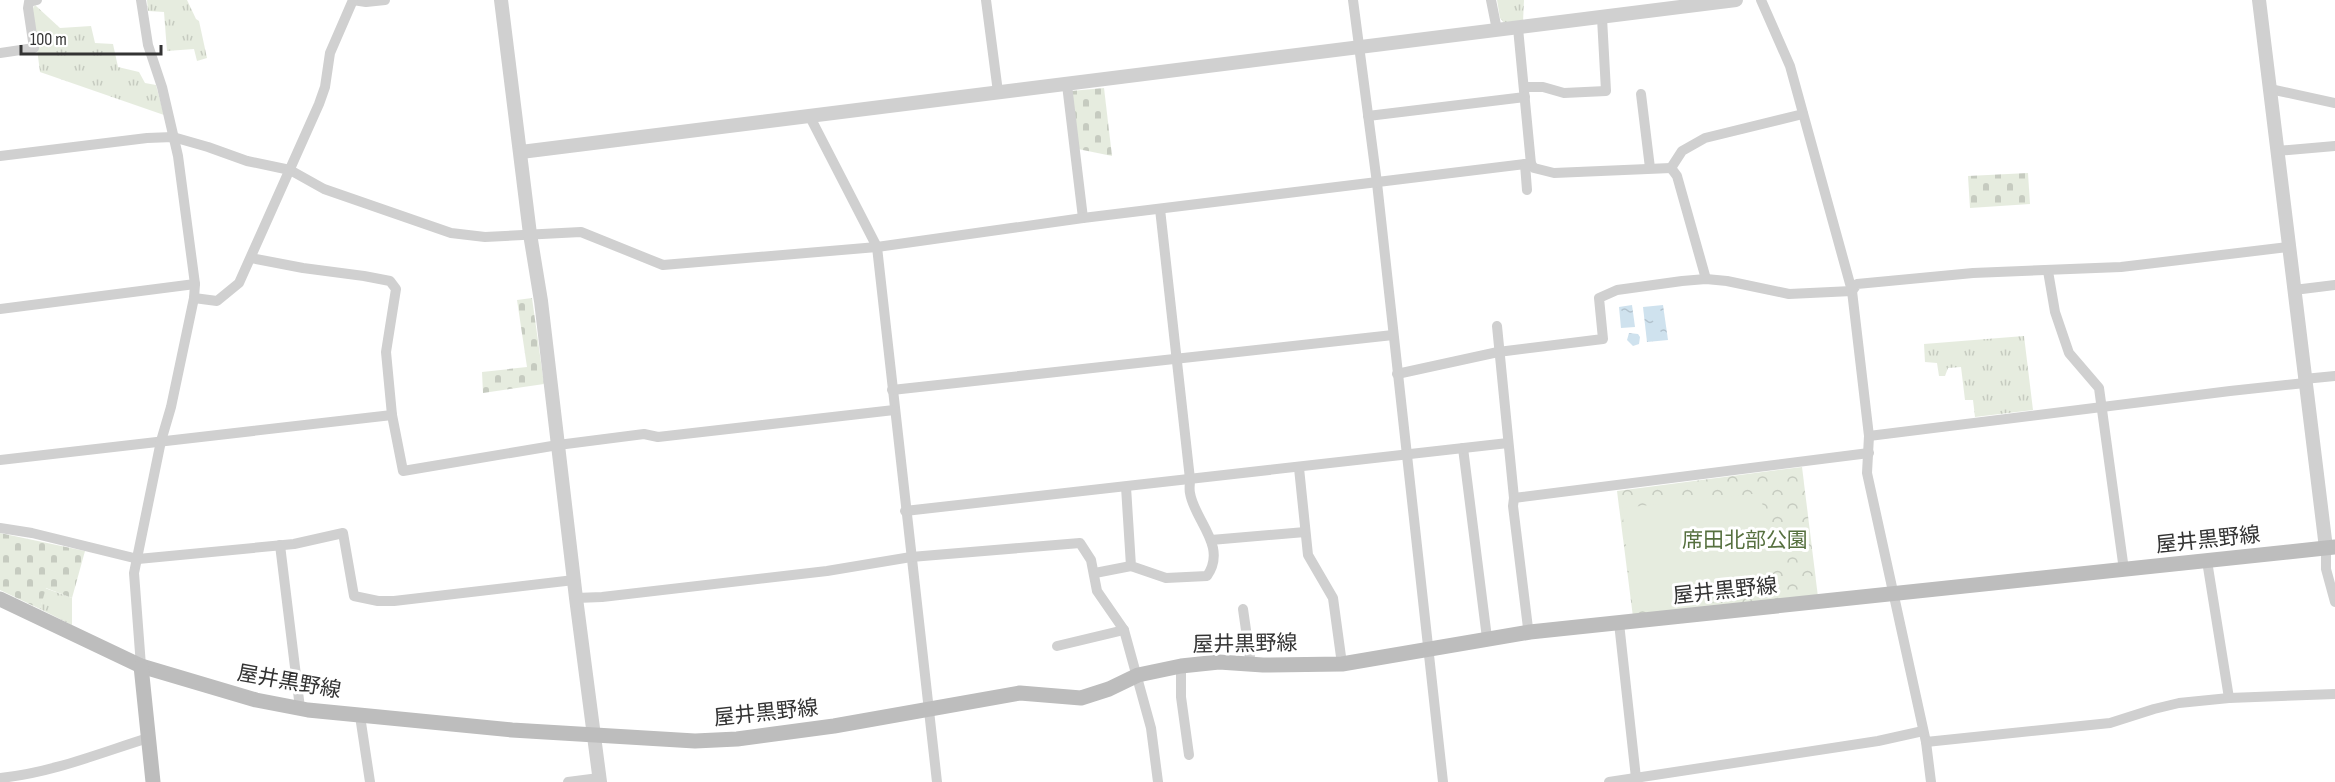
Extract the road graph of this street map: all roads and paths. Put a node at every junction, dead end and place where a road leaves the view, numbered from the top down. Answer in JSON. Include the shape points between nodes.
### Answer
{"nodes":[{"id":1,"x":37,"y":0,"type":"edge"},
{"id":2,"x":141,"y":0,"type":"edge"},
{"id":3,"x":353,"y":0,"type":"edge"},
{"id":4,"x":385,"y":0,"type":"edge"},
{"id":5,"x":501,"y":0,"type":"edge"},
{"id":6,"x":987,"y":0,"type":"edge"},
{"id":7,"x":1353,"y":0,"type":"edge"},
{"id":8,"x":1491,"y":0,"type":"edge"},
{"id":9,"x":1736,"y":0,"type":"edge"},
{"id":10,"x":1761,"y":0,"type":"edge"},
{"id":11,"x":2259,"y":0,"type":"edge"},
{"id":12,"x":1602,"y":18,"type":"junction"},
{"id":13,"x":1518,"y":28,"type":"junction"},
{"id":14,"x":1497,"y":30,"type":"junction"},
{"id":15,"x":1359,"y":48,"type":"junction"},
{"id":16,"x":0,"y":52,"type":"edge"},
{"id":17,"x":1066,"y":85,"type":"junction"},
{"id":18,"x":2270,"y":88,"type":"junction"},
{"id":19,"x":998,"y":92,"type":"junction"},
{"id":20,"x":1525,"y":92,"type":"junction"},
{"id":21,"x":1641,"y":94,"type":"dead end"},
{"id":22,"x":2335,"y":103,"type":"edge"},
{"id":23,"x":1803,"y":114,"type":"junction"},
{"id":24,"x":1368,"y":116,"type":"junction"},
{"id":25,"x":810,"y":117,"type":"junction"},
{"id":26,"x":173,"y":137,"type":"junction"},
{"id":27,"x":2335,"y":146,"type":"edge"},
{"id":28,"x":2277,"y":151,"type":"junction"},
{"id":29,"x":521,"y":152,"type":"junction"},
{"id":30,"x":0,"y":156,"type":"edge"},
{"id":31,"x":1528,"y":164,"type":"junction"},
{"id":32,"x":1650,"y":168,"type":"junction"},
{"id":33,"x":1671,"y":168,"type":"junction"},
{"id":34,"x":290,"y":170,"type":"junction"},
{"id":35,"x":1377,"y":183,"type":"junction"},
{"id":36,"x":1527,"y":190,"type":"dead end"},
{"id":37,"x":1160,"y":209,"type":"junction"},
{"id":38,"x":1083,"y":218,"type":"junction"},
{"id":39,"x":530,"y":234,"type":"junction"},
{"id":40,"x":876,"y":247,"type":"junction"},
{"id":41,"x":2288,"y":247,"type":"junction"},
{"id":42,"x":251,"y":258,"type":"junction"},
{"id":43,"x":2048,"y":271,"type":"junction"},
{"id":44,"x":1706,"y":279,"type":"junction"},
{"id":45,"x":195,"y":284,"type":"junction"},
{"id":46,"x":2335,"y":285,"type":"edge"},
{"id":47,"x":2294,"y":290,"type":"junction"},
{"id":48,"x":1852,"y":291,"type":"junction"},
{"id":49,"x":194,"y":298,"type":"junction"},
{"id":50,"x":0,"y":309,"type":"edge"},
{"id":51,"x":1497,"y":326,"type":"dead end"},
{"id":52,"x":1393,"y":335,"type":"junction"},
{"id":53,"x":1498,"y":352,"type":"junction"},
{"id":54,"x":1176,"y":358,"type":"junction"},
{"id":55,"x":1397,"y":374,"type":"junction"},
{"id":56,"x":2335,"y":376,"type":"edge"},
{"id":57,"x":2305,"y":381,"type":"junction"},
{"id":58,"x":892,"y":390,"type":"junction"},
{"id":59,"x":2102,"y":407,"type":"junction"},
{"id":60,"x":894,"y":410,"type":"junction"},
{"id":61,"x":392,"y":415,"type":"junction"},
{"id":62,"x":1869,"y":436,"type":"junction"},
{"id":63,"x":161,"y":441,"type":"junction"},
{"id":64,"x":1508,"y":443,"type":"junction"},
{"id":65,"x":558,"y":445,"type":"junction"},
{"id":66,"x":1463,"y":448,"type":"junction"},
{"id":67,"x":1869,"y":453,"type":"junction"},
{"id":68,"x":1407,"y":455,"type":"junction"},
{"id":69,"x":0,"y":460,"type":"edge"},
{"id":70,"x":1299,"y":468,"type":"junction"},
{"id":71,"x":1190,"y":479,"type":"junction"},
{"id":72,"x":1126,"y":487,"type":"junction"},
{"id":73,"x":1514,"y":498,"type":"junction"},
{"id":74,"x":905,"y":511,"type":"junction"},
{"id":75,"x":0,"y":528,"type":"edge"},
{"id":76,"x":1305,"y":531,"type":"junction"},
{"id":77,"x":1211,"y":540,"type":"junction"},
{"id":78,"x":280,"y":545,"type":"junction"},
{"id":79,"x":2330,"y":548,"type":"edge"},
{"id":80,"x":911,"y":557,"type":"junction"},
{"id":81,"x":138,"y":559,"type":"junction"},
{"id":82,"x":2207,"y":561,"type":"junction"},
{"id":83,"x":1131,"y":566,"type":"junction"},
{"id":84,"x":2124,"y":570,"type":"junction"},
{"id":85,"x":1095,"y":573,"type":"junction"},
{"id":86,"x":574,"y":580,"type":"junction"},
{"id":87,"x":1895,"y":594,"type":"junction"},
{"id":88,"x":576,"y":598,"type":"junction"},
{"id":89,"x":0,"y":599,"type":"edge"},
{"id":90,"x":2335,"y":602,"type":"edge"},
{"id":91,"x":1244,"y":609,"type":"dead end"},
{"id":92,"x":1619,"y":623,"type":"junction"},
{"id":93,"x":1124,"y":630,"type":"junction"},
{"id":94,"x":1530,"y":632,"type":"junction"},
{"id":95,"x":1487,"y":638,"type":"junction"},
{"id":96,"x":1085,"y":640,"type":"junction"},
{"id":97,"x":1057,"y":646,"type":"dead end"},
{"id":98,"x":1428,"y":649,"type":"junction"},
{"id":99,"x":1087,"y":651,"type":"dead end"},
{"id":100,"x":1342,"y":664,"type":"junction"},
{"id":101,"x":1251,"y":665,"type":"junction"},
{"id":102,"x":141,"y":666,"type":"junction"},
{"id":103,"x":1180,"y":666,"type":"junction"},
{"id":104,"x":1138,"y":675,"type":"junction"},
{"id":105,"x":2335,"y":694,"type":"edge"},
{"id":106,"x":2229,"y":698,"type":"junction"},
{"id":107,"x":300,"y":708,"type":"junction"},
{"id":108,"x":927,"y":709,"type":"junction"},
{"id":109,"x":360,"y":716,"type":"junction"},
{"id":110,"x":595,"y":735,"type":"junction"},
{"id":111,"x":1925,"y":737,"type":"junction"},
{"id":112,"x":148,"y":738,"type":"junction"},
{"id":113,"x":1189,"y":755,"type":"dead end"},
{"id":114,"x":0,"y":778,"type":"edge"},
{"id":115,"x":1636,"y":778,"type":"junction"},
{"id":116,"x":599,"y":780,"type":"edge"},
{"id":117,"x":153,"y":782,"type":"edge"},
{"id":118,"x":370,"y":782,"type":"edge"},
{"id":119,"x":568,"y":782,"type":"edge"},
{"id":120,"x":937,"y":782,"type":"edge"},
{"id":121,"x":1158,"y":782,"type":"edge"},
{"id":122,"x":1443,"y":782,"type":"edge"},
{"id":123,"x":1609,"y":782,"type":"edge"},
{"id":124,"x":1931,"y":782,"type":"edge"}],
"edges":[{"from":1,"to":16,"type":"street","via":[[29,2],[28,8],[34,48]]},
{"from":2,"to":26,"type":"street","via":[[148,45]]},
{"from":3,"to":4,"type":"street"},
{"from":3,"to":34,"type":"street","via":[[330,53],[319,104]]},
{"from":5,"to":29,"type":"street"},
{"from":6,"to":19,"type":"street"},
{"from":7,"to":15,"type":"street"},
{"from":8,"to":14,"type":"street"},
{"from":9,"to":12,"type":"street"},
{"from":10,"to":23,"type":"street","via":[[1790,66]]},
{"from":11,"to":18,"type":"street"},
{"from":12,"to":13,"type":"street"},
{"from":12,"to":20,"type":"street","via":[[1606,91],[1564,93],[1543,87]]},
{"from":13,"to":14,"type":"street"},
{"from":13,"to":20,"type":"street"},
{"from":14,"to":15,"type":"street"},
{"from":15,"to":17,"type":"street"},
{"from":15,"to":24,"type":"street"},
{"from":17,"to":19,"type":"street"},
{"from":17,"to":38,"type":"street"},
{"from":18,"to":22,"type":"street"},
{"from":18,"to":28,"type":"street"},
{"from":19,"to":25,"type":"street"},
{"from":20,"to":24,"type":"street"},
{"from":20,"to":31,"type":"street"},
{"from":21,"to":32,"type":"street"},
{"from":23,"to":33,"type":"street","via":[[1705,138],[1682,151]]},
{"from":23,"to":48,"type":"street"},
{"from":24,"to":35,"type":"street"},
{"from":25,"to":29,"type":"street"},
{"from":25,"to":40,"type":"street"},
{"from":26,"to":30,"type":"street"},
{"from":26,"to":34,"type":"street","via":[[247,161]]},
{"from":26,"to":45,"type":"street"},
{"from":27,"to":28,"type":"street"},
{"from":28,"to":41,"type":"street"},
{"from":29,"to":39,"type":"street"},
{"from":31,"to":32,"type":"street","via":[[1554,173]]},
{"from":31,"to":35,"type":"street"},
{"from":31,"to":36,"type":"street"},
{"from":32,"to":33,"type":"street"},
{"from":33,"to":44,"type":"street","via":[[1677,176]]},
{"from":34,"to":39,"type":"street","via":[[324,189],[440,230],[485,237]]},
{"from":34,"to":42,"type":"street"},
{"from":35,"to":37,"type":"street"},
{"from":35,"to":52,"type":"street"},
{"from":37,"to":38,"type":"street"},
{"from":37,"to":54,"type":"street"},
{"from":38,"to":40,"type":"street"},
{"from":39,"to":40,"type":"street","via":[[581,232],[663,265]]},
{"from":39,"to":65,"type":"street"},
{"from":40,"to":58,"type":"street"},
{"from":41,"to":43,"type":"street","via":[[2121,267]]},
{"from":41,"to":47,"type":"street"},
{"from":42,"to":49,"type":"street","via":[[239,284],[225,296],[210,302]]},
{"from":42,"to":61,"type":"street","via":[[390,281],[396,289],[386,352]]},
{"from":43,"to":48,"type":"street","via":[[1973,273],[1857,284]]},
{"from":43,"to":59,"type":"street","via":[[2055,312],[2069,353],[2099,388]]},
{"from":44,"to":48,"type":"street","via":[[1789,294]]},
{"from":44,"to":53,"type":"street","via":[[1617,290],[1599,298],[1603,339]]},
{"from":45,"to":49,"type":"street"},
{"from":45,"to":50,"type":"street"},
{"from":46,"to":47,"type":"street"},
{"from":47,"to":57,"type":"street"},
{"from":48,"to":62,"type":"street"},
{"from":49,"to":63,"type":"street"},
{"from":51,"to":53,"type":"street"},
{"from":52,"to":54,"type":"street"},
{"from":52,"to":55,"type":"street"},
{"from":53,"to":55,"type":"street"},
{"from":53,"to":64,"type":"street"},
{"from":54,"to":58,"type":"street"},
{"from":54,"to":71,"type":"street"},
{"from":55,"to":68,"type":"street"},
{"from":56,"to":57,"type":"street"},
{"from":57,"to":59,"type":"street"},
{"from":57,"to":79,"type":"street"},
{"from":58,"to":60,"type":"street"},
{"from":59,"to":62,"type":"street"},
{"from":59,"to":84,"type":"street"},
{"from":60,"to":65,"type":"street"},
{"from":60,"to":74,"type":"street"},
{"from":61,"to":63,"type":"street"},
{"from":61,"to":65,"type":"street","via":[[403,471]]},
{"from":62,"to":67,"type":"street"},
{"from":63,"to":69,"type":"street"},
{"from":63,"to":81,"type":"street"},
{"from":64,"to":66,"type":"street"},
{"from":64,"to":73,"type":"street"},
{"from":65,"to":86,"type":"street"},
{"from":66,"to":68,"type":"street"},
{"from":66,"to":95,"type":"street"},
{"from":67,"to":73,"type":"street"},
{"from":67,"to":87,"type":"street","via":[[1867,473]]},
{"from":68,"to":70,"type":"street"},
{"from":68,"to":98,"type":"street"},
{"from":70,"to":71,"type":"street"},
{"from":70,"to":76,"type":"street"},
{"from":71,"to":72,"type":"street"},
{"from":71,"to":77,"type":"street","via":[[1190,495]]},
{"from":72,"to":74,"type":"street"},
{"from":72,"to":83,"type":"street"},
{"from":73,"to":94,"type":"street"},
{"from":74,"to":80,"type":"street"},
{"from":75,"to":81,"type":"street"},
{"from":76,"to":77,"type":"street"},
{"from":76,"to":100,"type":"street","via":[[1308,555],[1333,598]]},
{"from":77,"to":83,"type":"street","via":[[1213,568],[1207,576],[1166,578]]},
{"from":78,"to":81,"type":"street"},
{"from":78,"to":86,"type":"street","via":[[343,533],[354,596],[378,601]]},
{"from":78,"to":107,"type":"street"},
{"from":79,"to":82,"type":"main road","name":"屋井黒野線"},
{"from":79,"to":90,"type":"street","via":[[2328,578]]},
{"from":80,"to":85,"type":"street","via":[[1080,543]]},
{"from":80,"to":88,"type":"street","via":[[827,571]]},
{"from":80,"to":108,"type":"street"},
{"from":81,"to":102,"type":"street","via":[[134,573]]},
{"from":82,"to":84,"type":"main road","name":"屋井黒野線"},
{"from":82,"to":106,"type":"street"},
{"from":83,"to":85,"type":"street"},
{"from":84,"to":87,"type":"main road","name":"屋井黒野線"},
{"from":85,"to":93,"type":"street","via":[[1097,591]]},
{"from":86,"to":88,"type":"street"},
{"from":87,"to":92,"type":"main road","name":"屋井黒野線"},
{"from":87,"to":111,"type":"street"},
{"from":88,"to":110,"type":"street"},
{"from":89,"to":102,"type":"main road","name":"屋井黒野線"},
{"from":91,"to":101,"type":"street"},
{"from":92,"to":94,"type":"main road","name":"屋井黒野線"},
{"from":92,"to":115,"type":"street"},
{"from":93,"to":96,"type":"street"},
{"from":93,"to":104,"type":"street"},
{"from":94,"to":95,"type":"main road","name":"屋井黒野線"},
{"from":95,"to":98,"type":"main road","name":"屋井黒野線"},
{"from":96,"to":97,"type":"street"},
{"from":96,"to":99,"type":"street"},
{"from":98,"to":100,"type":"main road","name":"屋井黒野線"},
{"from":98,"to":122,"type":"street"},
{"from":100,"to":101,"type":"main road","name":"屋井黒野線"},
{"from":101,"to":103,"type":"main road","name":"屋井黒野線","via":[[1219,662]]},
{"from":102,"to":107,"type":"main road","name":"屋井黒野線","via":[[256,700]]},
{"from":102,"to":112,"type":"main road"},
{"from":103,"to":104,"type":"main road","name":"屋井黒野線"},
{"from":103,"to":113,"type":"street"},
{"from":104,"to":108,"type":"main road","name":"屋井黒野線","via":[[1081,698],[1020,693]]},
{"from":104,"to":121,"type":"street","via":[[1151,728]]},
{"from":105,"to":106,"type":"street"},
{"from":106,"to":111,"type":"street","via":[[2179,703],[2110,723]]},
{"from":107,"to":109,"type":"main road","name":"屋井黒野線"},
{"from":108,"to":110,"type":"main road","name":"屋井黒野線","via":[[737,739],[695,741]]},
{"from":108,"to":120,"type":"street"},
{"from":109,"to":110,"type":"main road","name":"屋井黒野線"},
{"from":109,"to":118,"type":"street"},
{"from":110,"to":116,"type":"street"},
{"from":111,"to":115,"type":"street"},
{"from":111,"to":124,"type":"street"},
{"from":112,"to":114,"type":"street","via":[[51,769]]},
{"from":112,"to":117,"type":"main road"},
{"from":115,"to":123,"type":"street"},
{"from":116,"to":119,"type":"street"}]}
